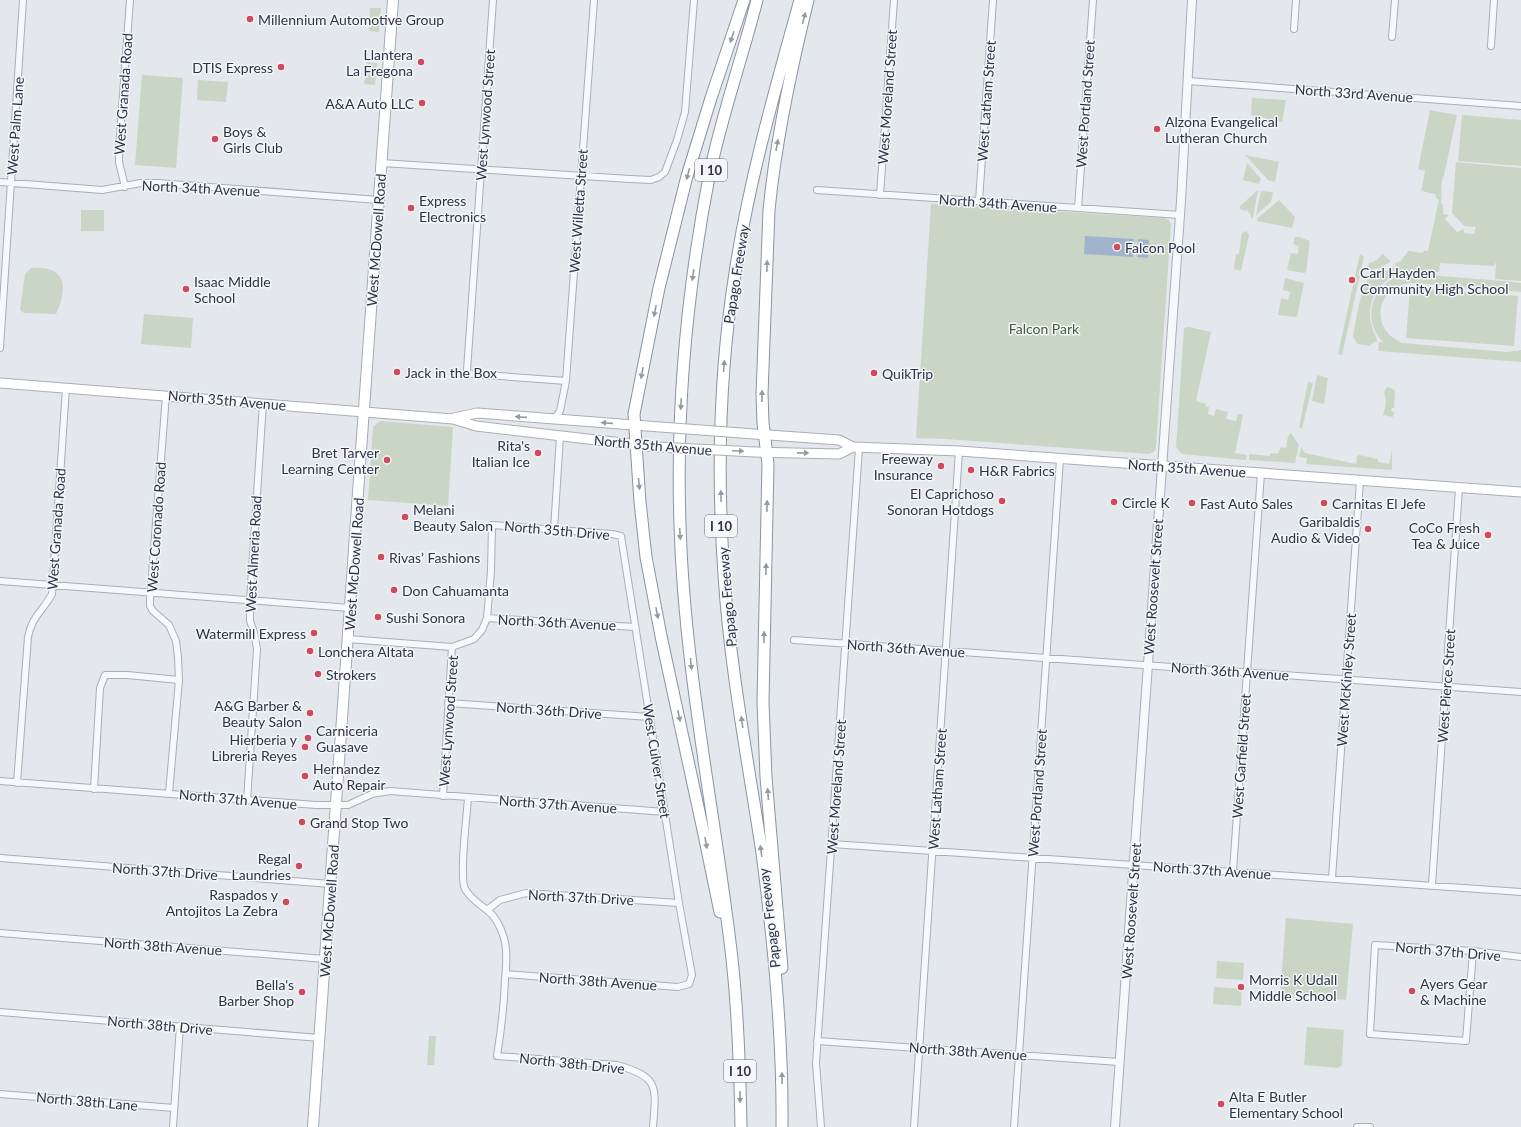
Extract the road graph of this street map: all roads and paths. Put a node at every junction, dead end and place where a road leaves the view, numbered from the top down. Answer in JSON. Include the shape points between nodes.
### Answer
{"nodes":[{"id":1,"x":23,"y":0,"type":"edge"},
{"id":2,"x":130,"y":0,"type":"edge"},
{"id":3,"x":393,"y":0,"type":"edge"},
{"id":4,"x":493,"y":0,"type":"edge"},
{"id":5,"x":594,"y":0,"type":"edge"},
{"id":6,"x":694,"y":0,"type":"edge"},
{"id":7,"x":744,"y":0,"type":"edge"},
{"id":8,"x":757,"y":0,"type":"edge"},
{"id":9,"x":800,"y":0,"type":"edge"},
{"id":10,"x":808,"y":0,"type":"edge"},
{"id":11,"x":894,"y":0,"type":"edge"},
{"id":12,"x":993,"y":0,"type":"edge"},
{"id":13,"x":1093,"y":0,"type":"edge"},
{"id":14,"x":1192,"y":0,"type":"edge"},
{"id":15,"x":1296,"y":0,"type":"edge"},
{"id":16,"x":1395,"y":0,"type":"edge"},
{"id":17,"x":1494,"y":0,"type":"edge"},
{"id":18,"x":1294,"y":29,"type":"dead end"},
{"id":19,"x":1392,"y":37,"type":"dead end"},
{"id":20,"x":1490,"y":46,"type":"dead end"},
{"id":21,"x":1188,"y":81,"type":"junction"},
{"id":22,"x":1521,"y":106,"type":"edge"},
{"id":23,"x":382,"y":163,"type":"junction"},
{"id":24,"x":481,"y":170,"type":"junction"},
{"id":25,"x":581,"y":176,"type":"junction"},
{"id":26,"x":0,"y":182,"type":"edge"},
{"id":27,"x":12,"y":183,"type":"junction"},
{"id":28,"x":126,"y":187,"type":"junction"},
{"id":29,"x":817,"y":190,"type":"dead end"},
{"id":30,"x":880,"y":195,"type":"junction"},
{"id":31,"x":379,"y":200,"type":"junction"},
{"id":32,"x":979,"y":201,"type":"junction"},
{"id":33,"x":1078,"y":208,"type":"junction"},
{"id":34,"x":1180,"y":215,"type":"junction"},
{"id":35,"x":0,"y":348,"type":"edge"},
{"id":36,"x":566,"y":381,"type":"junction"},
{"id":37,"x":0,"y":383,"type":"edge"},
{"id":38,"x":66,"y":388,"type":"junction"},
{"id":39,"x":166,"y":395,"type":"junction"},
{"id":40,"x":263,"y":403,"type":"junction"},
{"id":41,"x":364,"y":411,"type":"junction"},
{"id":42,"x":453,"y":419,"type":"junction"},
{"id":43,"x":554,"y":419,"type":"junction"},
{"id":44,"x":635,"y":425,"type":"junction"},
{"id":45,"x":760,"y":434,"type":"junction"},
{"id":46,"x":560,"y":436,"type":"junction"},
{"id":47,"x":641,"y":445,"type":"junction"},
{"id":48,"x":856,"y":448,"type":"junction"},
{"id":49,"x":959,"y":451,"type":"junction"},
{"id":50,"x":767,"y":453,"type":"junction"},
{"id":51,"x":1060,"y":459,"type":"junction"},
{"id":52,"x":1162,"y":466,"type":"junction"},
{"id":53,"x":1261,"y":473,"type":"junction"},
{"id":54,"x":1360,"y":481,"type":"junction"},
{"id":55,"x":1459,"y":488,"type":"junction"},
{"id":56,"x":1521,"y":492,"type":"edge"},
{"id":57,"x":554,"y":530,"type":"junction"},
{"id":58,"x":621,"y":536,"type":"joint"},
{"id":59,"x":0,"y":581,"type":"edge"},
{"id":60,"x":52,"y":586,"type":"junction"},
{"id":61,"x":151,"y":594,"type":"junction"},
{"id":62,"x":250,"y":601,"type":"junction"},
{"id":63,"x":350,"y":608,"type":"junction"},
{"id":64,"x":487,"y":618,"type":"junction"},
{"id":65,"x":636,"y":627,"type":"junction"},
{"id":66,"x":348,"y":639,"type":"junction"},
{"id":67,"x":794,"y":640,"type":"dead end"},
{"id":68,"x":846,"y":643,"type":"junction"},
{"id":69,"x":452,"y":647,"type":"junction"},
{"id":70,"x":946,"y":651,"type":"junction"},
{"id":71,"x":1047,"y":658,"type":"junction"},
{"id":72,"x":1148,"y":665,"type":"junction"},
{"id":73,"x":1247,"y":673,"type":"junction"},
{"id":74,"x":179,"y":680,"type":"junction"},
{"id":75,"x":1346,"y":680,"type":"junction"},
{"id":76,"x":1446,"y":687,"type":"junction"},
{"id":77,"x":1521,"y":692,"type":"edge"},
{"id":78,"x":448,"y":703,"type":"junction"},
{"id":79,"x":650,"y":717,"type":"junction"},
{"id":80,"x":0,"y":782,"type":"edge"},
{"id":81,"x":18,"y":783,"type":"junction"},
{"id":82,"x":94,"y":789,"type":"junction"},
{"id":83,"x":169,"y":793,"type":"junction"},
{"id":84,"x":443,"y":796,"type":"junction"},
{"id":85,"x":468,"y":798,"type":"junction"},
{"id":86,"x":247,"y":801,"type":"junction"},
{"id":87,"x":336,"y":805,"type":"junction"},
{"id":88,"x":665,"y":812,"type":"junction"},
{"id":89,"x":832,"y":844,"type":"junction"},
{"id":90,"x":932,"y":850,"type":"junction"},
{"id":91,"x":0,"y":858,"type":"edge"},
{"id":92,"x":1033,"y":858,"type":"junction"},
{"id":93,"x":1135,"y":865,"type":"junction"},
{"id":94,"x":1233,"y":871,"type":"junction"},
{"id":95,"x":1332,"y":878,"type":"junction"},
{"id":96,"x":331,"y":884,"type":"junction"},
{"id":97,"x":1432,"y":885,"type":"junction"},
{"id":98,"x":1521,"y":892,"type":"edge"},
{"id":99,"x":679,"y":903,"type":"junction"},
{"id":100,"x":487,"y":910,"type":"junction"},
{"id":101,"x":0,"y":933,"type":"edge"},
{"id":102,"x":1473,"y":951,"type":"junction"},
{"id":103,"x":1521,"y":957,"type":"edge"},
{"id":104,"x":325,"y":959,"type":"junction"},
{"id":105,"x":506,"y":974,"type":"junction"},
{"id":106,"x":689,"y":984,"type":"joint"},
{"id":107,"x":0,"y":1012,"type":"edge"},
{"id":108,"x":737,"y":1016,"type":"junction"},
{"id":109,"x":180,"y":1026,"type":"junction"},
{"id":110,"x":320,"y":1038,"type":"junction"},
{"id":111,"x":817,"y":1040,"type":"junction"},
{"id":112,"x":920,"y":1048,"type":"junction"},
{"id":113,"x":1020,"y":1055,"type":"junction"},
{"id":114,"x":782,"y":1057,"type":"junction"},
{"id":115,"x":1119,"y":1062,"type":"junction"},
{"id":116,"x":0,"y":1094,"type":"edge"},
{"id":117,"x":174,"y":1108,"type":"junction"},
{"id":118,"x":173,"y":1127,"type":"edge"},
{"id":119,"x":313,"y":1127,"type":"edge"},
{"id":120,"x":654,"y":1127,"type":"edge"},
{"id":121,"x":741,"y":1127,"type":"edge"},
{"id":122,"x":782,"y":1127,"type":"edge"},
{"id":123,"x":821,"y":1127,"type":"edge"},
{"id":124,"x":914,"y":1127,"type":"edge"},
{"id":125,"x":1014,"y":1127,"type":"edge"},
{"id":126,"x":1115,"y":1127,"type":"edge"},
{"id":127,"x":1358,"y":1127,"type":"edge"},
{"id":128,"x":1370,"y":1127,"type":"edge"}],
"edges":[{"from":1,"to":27,"type":"street","name":"West Palm Lane"},
{"from":2,"to":28,"type":"street","name":"West Granada Road","via":[[119,149],[120,167]]},
{"from":3,"to":23,"type":"main road","name":"West McDowell Road"},
{"from":4,"to":24,"type":"street","name":"West Lynwood Street"},
{"from":5,"to":25,"type":"street","name":"West Willetta Street"},
{"from":6,"to":25,"type":"street","via":[[685,112],[665,172],[651,180]]},
{"from":7,"to":44,"type":"highway","one_way":true,"via":[[694,150],[678,209],[634,414]]},
{"from":8,"to":108,"type":"highway","number":"I 10","one_way":true,"via":[[710,175],[700,229],[685,350],[678,464],[683,588],[691,666],[732,953]]},
{"from":114,"to":9,"type":"highway","name":"Papago Freeway","number":"I 10","one_way":true,"via":[[772,928],[727,613],[720,482],[721,414],[729,318],[742,229],[760,146]]},
{"from":45,"to":10,"type":"highway","one_way":true,"via":[[771,184],[776,146]]},
{"from":11,"to":30,"type":"street","name":"West Moreland Street"},
{"from":12,"to":32,"type":"street","name":"West Latham Street"},
{"from":13,"to":33,"type":"street","name":"West Portland Street"},
{"from":14,"to":21,"type":"street","name":"West Roosevelt Street"},
{"from":15,"to":18,"type":"street"},
{"from":16,"to":19,"type":"street"},
{"from":17,"to":20,"type":"street"},
{"from":21,"to":22,"type":"street","name":"North 33rd Avenue"},
{"from":21,"to":34,"type":"street","name":"West Roosevelt Street"},
{"from":23,"to":24,"type":"street"},
{"from":23,"to":31,"type":"main road","name":"West McDowell Road"},
{"from":24,"to":25,"type":"street"},
{"from":24,"to":36,"type":"street","name":"West Lynwood Street","via":[[468,373]]},
{"from":25,"to":36,"type":"street","name":"West Willetta Street"},
{"from":26,"to":27,"type":"street","name":"North 34th Avenue"},
{"from":27,"to":28,"type":"street","name":"North 34th Avenue","via":[[102,190]]},
{"from":27,"to":35,"type":"street","name":"West Palm Lane"},
{"from":28,"to":31,"type":"street","name":"North 34th Avenue","via":[[141,183],[158,183]]},
{"from":29,"to":30,"type":"street","name":"North 34th Avenue"},
{"from":30,"to":32,"type":"street","name":"North 34th Avenue"},
{"from":31,"to":41,"type":"main road","name":"West McDowell Road"},
{"from":32,"to":33,"type":"street","name":"North 34th Avenue"},
{"from":33,"to":34,"type":"street","name":"North 34th Avenue"},
{"from":34,"to":52,"type":"street","name":"West Roosevelt Street"},
{"from":36,"to":43,"type":"street","name":"West Willetta Street","via":[[560,411]]},
{"from":37,"to":38,"type":"main road","name":"North 35th Avenue"},
{"from":38,"to":39,"type":"main road","name":"North 35th Avenue"},
{"from":38,"to":60,"type":"street","name":"West Granada Road"},
{"from":39,"to":40,"type":"main road","name":"North 35th Avenue"},
{"from":39,"to":61,"type":"street","name":"West Coronado Road"},
{"from":40,"to":41,"type":"main road","name":"North 35th Avenue"},
{"from":40,"to":62,"type":"street","name":"West Almeria Road"},
{"from":41,"to":42,"type":"main road","name":"North 35th Avenue"},
{"from":41,"to":63,"type":"main road","name":"West McDowell Road"},
{"from":43,"to":42,"type":"main road","name":"North 35th Avenue","one_way":true,"via":[[477,413]]},
{"from":42,"to":46,"type":"main road","name":"North 35th Avenue","via":[[476,426]]},
{"from":44,"to":43,"type":"main road","name":"North 35th Avenue","one_way":true},
{"from":44,"to":45,"type":"main road","name":"North 35th Avenue","bridge":true},
{"from":44,"to":47,"type":"highway"},
{"from":45,"to":48,"type":"main road","name":"North 35th Avenue","via":[[839,440]]},
{"from":45,"to":50,"type":"highway"},
{"from":46,"to":47,"type":"main road","name":"North 35th Avenue"},
{"from":46,"to":57,"type":"street"},
{"from":47,"to":50,"type":"main road","name":"North 35th Avenue","one_way":true,"bridge":true},
{"from":47,"to":108,"type":"highway","one_way":true,"via":[[646,557],[703,830]]},
{"from":48,"to":49,"type":"main road","name":"North 35th Avenue"},
{"from":50,"to":48,"type":"main road","name":"North 35th Avenue","one_way":true,"via":[[839,454]]},
{"from":48,"to":68,"type":"street","name":"West Moreland Street"},
{"from":49,"to":51,"type":"main road","name":"North 35th Avenue"},
{"from":49,"to":70,"type":"street","name":"West Latham Street"},
{"from":114,"to":50,"type":"highway","one_way":true,"via":[[782,952],[772,854],[763,702]]},
{"from":51,"to":52,"type":"main road","name":"North 35th Avenue"},
{"from":51,"to":71,"type":"street","name":"West Portland Street"},
{"from":52,"to":53,"type":"main road","name":"North 35th Avenue"},
{"from":52,"to":72,"type":"street","name":"West Roosevelt Street"},
{"from":53,"to":54,"type":"main road","name":"North 35th Avenue"},
{"from":53,"to":73,"type":"street","name":"West Garfield Street"},
{"from":54,"to":55,"type":"main road","name":"North 35th Avenue"},
{"from":54,"to":75,"type":"street","name":"West McKinley Street"},
{"from":55,"to":56,"type":"main road","name":"North 35th Avenue"},
{"from":55,"to":76,"type":"street","name":"West Pierce Street"},
{"from":57,"to":58,"type":"street","name":"North 35th Drive"},
{"from":57,"to":64,"type":"street","name":"North 35th Drive","via":[[492,525]]},
{"from":58,"to":65,"type":"street","name":"West Culver Street"},
{"from":59,"to":60,"type":"street"},
{"from":60,"to":61,"type":"street"},
{"from":60,"to":81,"type":"street","name":"West Granada Road","via":[[52,594],[32,621],[28,637]]},
{"from":61,"to":62,"type":"street"},
{"from":61,"to":74,"type":"street","name":"West Coronado Road","via":[[150,606],[169,625],[176,642]]},
{"from":62,"to":63,"type":"street"},
{"from":62,"to":86,"type":"street","name":"West Almeria Road","via":[[250,621],[257,649]]},
{"from":63,"to":66,"type":"main road","name":"West McDowell Road"},
{"from":64,"to":65,"type":"street","name":"North 36th Avenue"},
{"from":64,"to":69,"type":"street","name":"North 36th Avenue","via":[[482,630],[474,639]]},
{"from":65,"to":79,"type":"street","name":"West Culver Street"},
{"from":66,"to":69,"type":"street","name":"North 36th Avenue"},
{"from":66,"to":87,"type":"main road","name":"West McDowell Road"},
{"from":67,"to":68,"type":"street","name":"North 36th Avenue"},
{"from":68,"to":70,"type":"street","name":"North 36th Avenue"},
{"from":68,"to":89,"type":"street","name":"West Moreland Street"},
{"from":69,"to":78,"type":"street","name":"West Lynwood Street"},
{"from":70,"to":71,"type":"street","name":"North 36th Avenue"},
{"from":70,"to":90,"type":"street","name":"West Latham Street"},
{"from":71,"to":72,"type":"street","name":"North 36th Avenue"},
{"from":71,"to":92,"type":"street","name":"West Portland Street"},
{"from":72,"to":73,"type":"street","name":"North 36th Avenue"},
{"from":72,"to":93,"type":"street","name":"West Roosevelt Street"},
{"from":73,"to":75,"type":"street","name":"North 36th Avenue"},
{"from":73,"to":94,"type":"street","name":"West Garfield Street"},
{"from":74,"to":82,"type":"street","via":[[105,675],[100,688]]},
{"from":74,"to":83,"type":"street","name":"West Coronado Road"},
{"from":75,"to":76,"type":"street","name":"North 36th Avenue"},
{"from":75,"to":95,"type":"street","name":"West McKinley Street"},
{"from":76,"to":77,"type":"street","name":"North 36th Avenue"},
{"from":76,"to":97,"type":"street","name":"West Pierce Street"},
{"from":78,"to":79,"type":"street","name":"North 36th Drive"},
{"from":78,"to":84,"type":"street","name":"West Lynwood Street"},
{"from":79,"to":88,"type":"street","name":"West Culver Street"},
{"from":80,"to":81,"type":"street","name":"North 37th Avenue"},
{"from":81,"to":82,"type":"street","name":"North 37th Avenue"},
{"from":82,"to":83,"type":"street","name":"North 37th Avenue"},
{"from":83,"to":86,"type":"street","name":"North 37th Avenue"},
{"from":84,"to":85,"type":"street","name":"North 37th Avenue"},
{"from":84,"to":87,"type":"street","name":"North 37th Avenue","via":[[380,792],[348,804]]},
{"from":85,"to":88,"type":"street","name":"North 37th Avenue"},
{"from":85,"to":100,"type":"street","via":[[464,888]]},
{"from":86,"to":87,"type":"street","name":"North 37th Avenue"},
{"from":87,"to":96,"type":"main road","name":"West McDowell Road"},
{"from":88,"to":99,"type":"street","name":"West Culver Street"},
{"from":89,"to":90,"type":"street","name":"North 37th Avenue"},
{"from":89,"to":111,"type":"street","name":"West Moreland Street"},
{"from":90,"to":92,"type":"street","name":"North 37th Avenue"},
{"from":90,"to":112,"type":"street","name":"West Latham Street"},
{"from":91,"to":96,"type":"street","name":"North 37th Drive"},
{"from":92,"to":93,"type":"street","name":"North 37th Avenue"},
{"from":92,"to":113,"type":"street","name":"West Portland Street"},
{"from":93,"to":94,"type":"street","name":"North 37th Avenue"},
{"from":93,"to":115,"type":"street","name":"West Roosevelt Street"},
{"from":94,"to":95,"type":"street","name":"North 37th Avenue"},
{"from":95,"to":97,"type":"street","name":"North 37th Avenue"},
{"from":96,"to":104,"type":"main road","name":"West McDowell Road"},
{"from":97,"to":98,"type":"street","name":"North 37th Avenue"},
{"from":99,"to":100,"type":"street","name":"North 37th Drive","via":[[526,893],[500,900]]},
{"from":99,"to":106,"type":"street","name":"West Culver Street","via":[[692,975]]},
{"from":100,"to":105,"type":"street","via":[[505,938]]},
{"from":101,"to":104,"type":"street","name":"North 38th Avenue"},
{"from":102,"to":102,"type":"street","name":"North 37th Drive","via":[[1466,1041],[1370,1034],[1375,944]]},
{"from":102,"to":103,"type":"street","name":"North 37th Drive"},
{"from":104,"to":110,"type":"main road","name":"West McDowell Road"},
{"from":105,"to":106,"type":"street","name":"North 38th Avenue","via":[[678,987]]},
{"from":105,"to":120,"type":"street","name":"North 38th Drive","via":[[503,1020],[497,1056],[630,1068],[645,1075],[652,1084],[656,1096]]},
{"from":107,"to":109,"type":"street","name":"North 38th Drive"},
{"from":108,"to":121,"type":"highway","number":"I 10","one_way":true},
{"from":109,"to":110,"type":"street","name":"North 38th Drive"},
{"from":109,"to":117,"type":"street"},
{"from":110,"to":119,"type":"main road","name":"West McDowell Road"},
{"from":111,"to":112,"type":"street","name":"North 38th Avenue"},
{"from":111,"to":123,"type":"street","name":"West Moreland Street","via":[[816,1078]]},
{"from":112,"to":113,"type":"street","name":"North 38th Avenue"},
{"from":112,"to":124,"type":"street","name":"West Latham Street"},
{"from":113,"to":115,"type":"street","name":"North 38th Avenue"},
{"from":113,"to":125,"type":"street","name":"West Portland Street"},
{"from":122,"to":114,"type":"highway","name":"Papago Freeway","number":"I 10","one_way":true},
{"from":115,"to":126,"type":"street","name":"West Roosevelt Street"},
{"from":116,"to":117,"type":"street","name":"North 38th Lane"},
{"from":117,"to":118,"type":"street"},
{"from":127,"to":128,"type":"street"}]}
